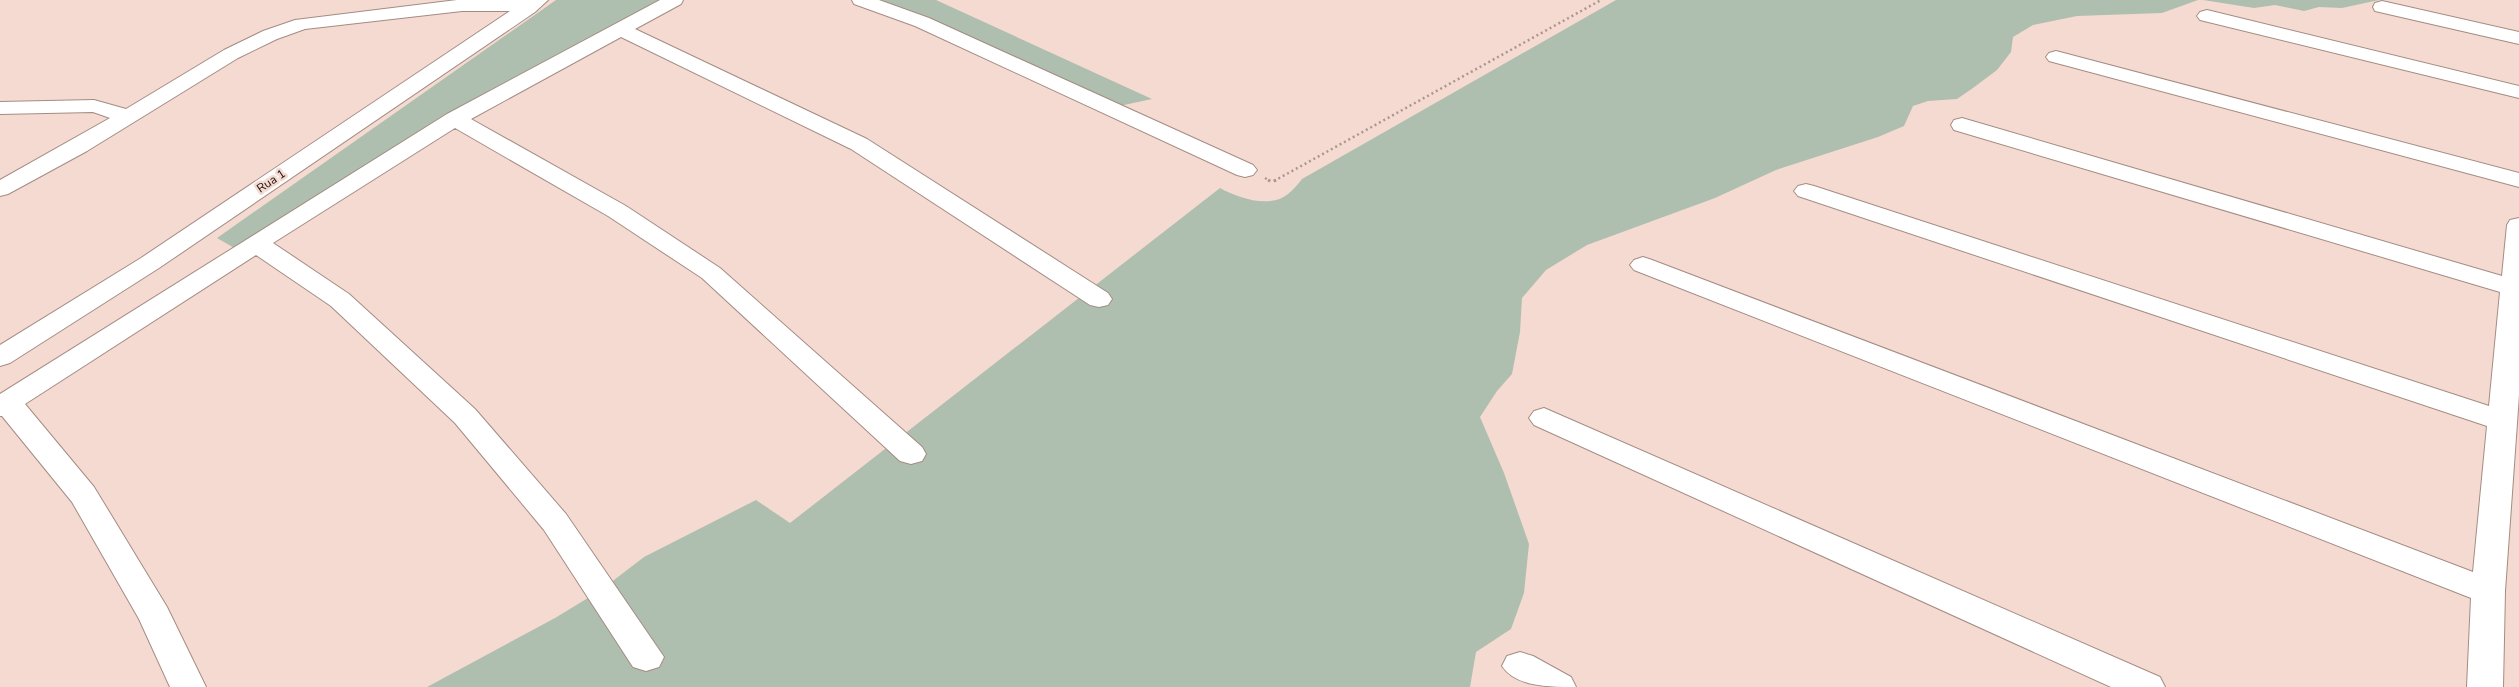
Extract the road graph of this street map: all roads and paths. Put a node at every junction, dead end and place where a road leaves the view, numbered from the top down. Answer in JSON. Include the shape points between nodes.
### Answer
{"nodes":[{"id":1,"x":674,"y":0,"type":"edge"},
{"id":2,"x":861,"y":0,"type":"edge"},
{"id":3,"x":1601,"y":0,"type":"edge"},
{"id":4,"x":533,"y":4,"type":"edge"},
{"id":5,"x":2382,"y":7,"type":"dead end"},
{"id":6,"x":2207,"y":16,"type":"dead end"},
{"id":7,"x":620,"y":29,"type":"junction"},
{"id":8,"x":2519,"y":38,"type":"edge"},
{"id":9,"x":2056,"y":57,"type":"dead end"},
{"id":10,"x":2519,"y":92,"type":"edge"},
{"id":11,"x":0,"y":108,"type":"edge"},
{"id":12,"x":128,"y":116,"type":"junction"},
{"id":13,"x":455,"y":119,"type":"junction"},
{"id":14,"x":1962,"y":125,"type":"dead end"},
{"id":15,"x":1246,"y":170,"type":"joint"},
{"id":16,"x":2519,"y":180,"type":"edge"},
{"id":17,"x":0,"y":189,"type":"edge"},
{"id":18,"x":1806,"y":191,"type":"dead end"},
{"id":19,"x":2519,"y":225,"type":"edge"},
{"id":20,"x":256,"y":243,"type":"junction"},
{"id":21,"x":1643,"y":265,"type":"dead end"},
{"id":22,"x":2512,"y":287,"type":"junction"},
{"id":23,"x":1100,"y":299,"type":"dead end"},
{"id":24,"x":0,"y":357,"type":"edge"},
{"id":25,"x":4,"y":404,"type":"edge"},
{"id":26,"x":1544,"y":418,"type":"dead end"},
{"id":27,"x":2502,"y":421,"type":"junction"},
{"id":28,"x":910,"y":454,"type":"dead end"},
{"id":29,"x":2488,"y":590,"type":"junction"},
{"id":30,"x":646,"y":657,"type":"dead end"},
{"id":31,"x":1520,"y":666,"type":"dead end"},
{"id":32,"x":188,"y":687,"type":"edge"},
{"id":33,"x":1558,"y":687,"type":"edge"},
{"id":34,"x":2147,"y":687,"type":"edge"},
{"id":35,"x":2485,"y":687,"type":"edge"}],
"edges":[{"from":1,"to":7,"type":"street"},
{"from":2,"to":15,"type":"street","via":[[922,22]]},
{"from":3,"to":15,"type":"path","via":[[1272,182]]},
{"from":4,"to":12,"type":"street","via":[[462,5],[302,24],[231,54]]},
{"from":4,"to":24,"type":"street","name":"Rua 1","via":[[150,263]]},
{"from":5,"to":8,"type":"street"},
{"from":6,"to":10,"type":"street"},
{"from":7,"to":13,"type":"street"},
{"from":7,"to":23,"type":"street","via":[[859,144]]},
{"from":9,"to":16,"type":"street"},
{"from":11,"to":12,"type":"street","via":[[94,106]]},
{"from":12,"to":17,"type":"street"},
{"from":13,"to":20,"type":"street"},
{"from":13,"to":28,"type":"street","via":[[617,211],[710,273]]},
{"from":14,"to":22,"type":"street"},
{"from":18,"to":27,"type":"street"},
{"from":19,"to":22,"type":"street"},
{"from":20,"to":25,"type":"street"},
{"from":20,"to":30,"type":"street","via":[[340,300],[465,416],[555,522]]},
{"from":21,"to":29,"type":"street"},
{"from":22,"to":27,"type":"street"},
{"from":25,"to":32,"type":"street","via":[[83,496],[155,616]]},
{"from":26,"to":34,"type":"street"},
{"from":27,"to":29,"type":"street"},
{"from":29,"to":35,"type":"street"},
{"from":31,"to":33,"type":"street"}]}
